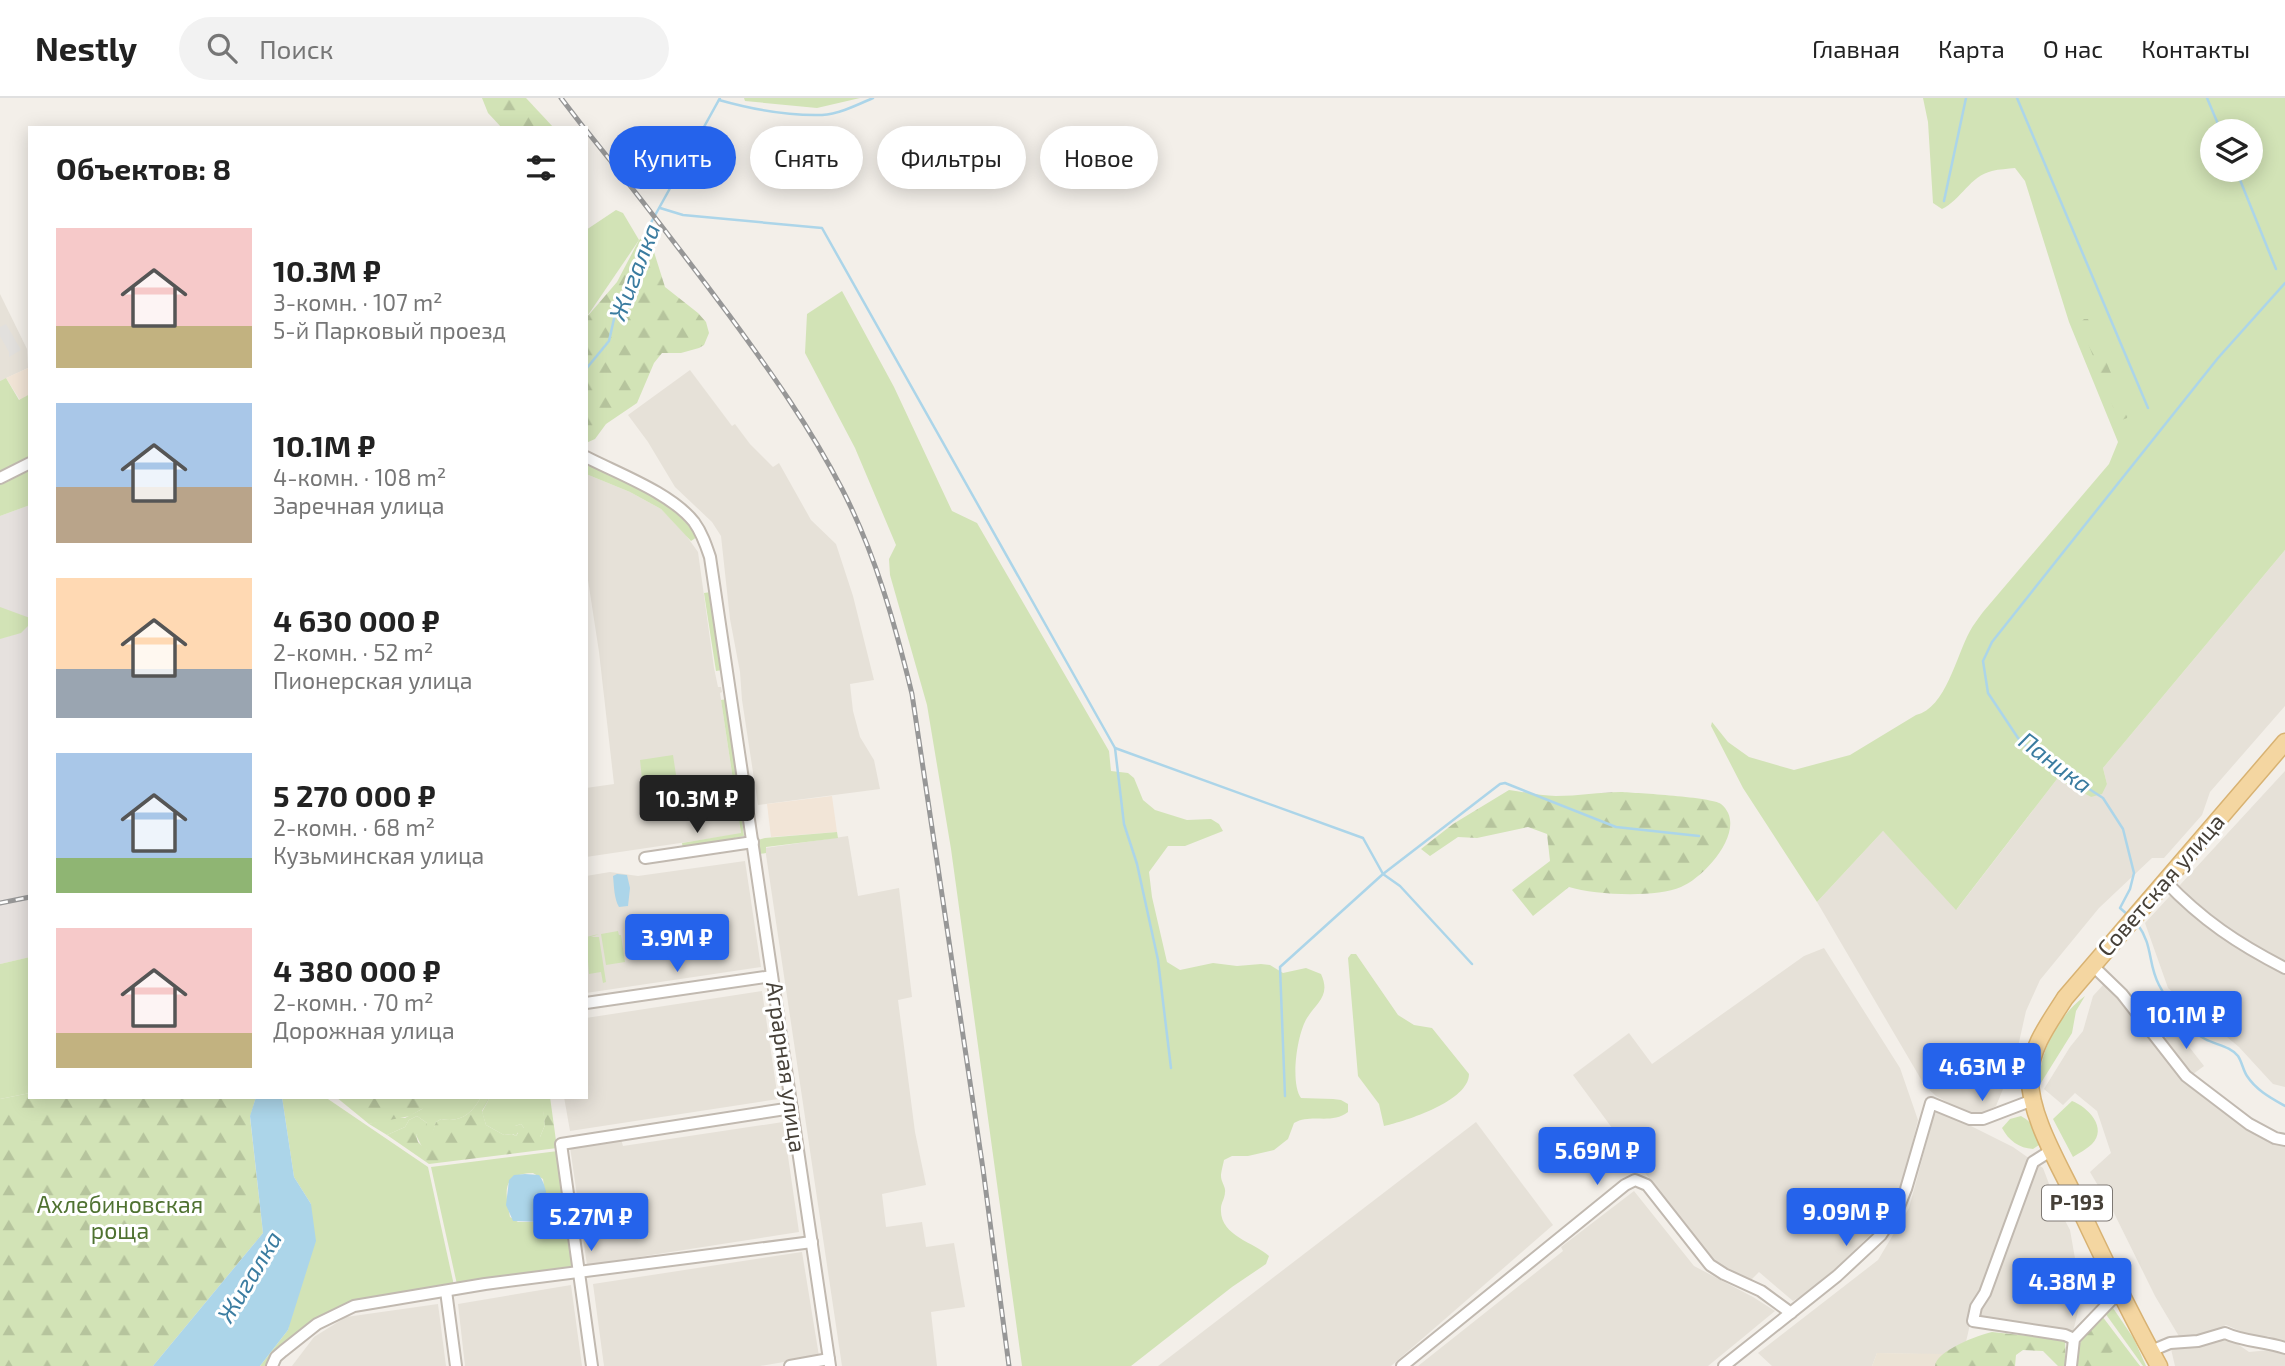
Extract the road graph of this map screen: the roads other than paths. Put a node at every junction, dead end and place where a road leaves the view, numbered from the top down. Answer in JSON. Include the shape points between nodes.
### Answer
{"nodes":[{"id":1,"x":588,"y":458,"type":"edge"},
{"id":2,"x":28,"y":464,"type":"edge"},
{"id":3,"x":0,"y":478,"type":"edge"},
{"id":4,"x":2285,"y":742,"type":"edge"},
{"id":5,"x":753,"y":842,"type":"junction"},
{"id":6,"x":645,"y":858,"type":"dead end"},
{"id":7,"x":2165,"y":881,"type":"junction"},
{"id":8,"x":2092,"y":965,"type":"junction"},
{"id":9,"x":2285,"y":968,"type":"edge"},
{"id":10,"x":772,"y":976,"type":"junction"},
{"id":11,"x":588,"y":1003,"type":"edge"},
{"id":12,"x":2033,"y":1100,"type":"junction"},
{"id":13,"x":792,"y":1108,"type":"junction"},
{"id":14,"x":2285,"y":1140,"type":"edge"},
{"id":15,"x":2052,"y":1150,"type":"junction"},
{"id":16,"x":812,"y":1242,"type":"junction"},
{"id":17,"x":578,"y":1273,"type":"junction"},
{"id":18,"x":446,"y":1291,"type":"junction"},
{"id":19,"x":2120,"y":1291,"type":"junction"},
{"id":20,"x":1791,"y":1313,"type":"junction"},
{"id":21,"x":2074,"y":1339,"type":"junction"},
{"id":22,"x":2285,"y":1348,"type":"edge"},
{"id":23,"x":2151,"y":1351,"type":"junction"},
{"id":24,"x":830,"y":1363,"type":"edge"},
{"id":25,"x":272,"y":1366,"type":"edge"},
{"id":26,"x":456,"y":1366,"type":"edge"},
{"id":27,"x":592,"y":1366,"type":"edge"},
{"id":28,"x":790,"y":1366,"type":"edge"},
{"id":29,"x":1402,"y":1366,"type":"edge"},
{"id":30,"x":1724,"y":1366,"type":"edge"},
{"id":31,"x":2071,"y":1366,"type":"edge"},
{"id":32,"x":2159,"y":1366,"type":"edge"}],
"edges":[{"from":1,"to":5,"type":"street","name":"Аграрная улица","via":[[673,504],[695,523],[706,543]]},
{"from":2,"to":3,"type":"street"},
{"from":4,"to":7,"type":"main road","name":"Советская улица","number":"Р-193"},
{"from":5,"to":6,"type":"street"},
{"from":5,"to":10,"type":"street","name":"Аграрная улица"},
{"from":7,"to":8,"type":"main road","name":"Советская улица","number":"Р-193"},
{"from":7,"to":9,"type":"street","via":[[2215,928]]},
{"from":8,"to":12,"type":"main road","name":"Советская улица","number":"Р-193","via":[[2043,1032],[2031,1067]]},
{"from":8,"to":14,"type":"street","via":[[2122,994],[2186,1076],[2249,1124]]},
{"from":10,"to":11,"type":"street"},
{"from":10,"to":13,"type":"street","name":"Аграрная улица"},
{"from":12,"to":15,"type":"main road","number":"Р-193"},
{"from":12,"to":20,"type":"street","via":[[1983,1119],[1970,1119],[1931,1103],[1906,1189],[1881,1235]]},
{"from":13,"to":16,"type":"street","name":"Аграрная улица"},
{"from":13,"to":17,"type":"street","via":[[561,1144]]},
{"from":15,"to":19,"type":"main road","number":"Р-193"},
{"from":15,"to":21,"type":"street","via":[[2033,1161],[1973,1321]]},
{"from":16,"to":17,"type":"street"},
{"from":16,"to":24,"type":"street","name":"Аграрная улица"},
{"from":17,"to":18,"type":"street"},
{"from":17,"to":27,"type":"street"},
{"from":18,"to":25,"type":"street","via":[[337,1313],[283,1351]]},
{"from":18,"to":26,"type":"street"},
{"from":19,"to":21,"type":"street"},
{"from":19,"to":23,"type":"main road","number":"Р-193"},
{"from":20,"to":29,"type":"street","via":[[1761,1291],[1710,1265],[1647,1185],[1636,1180]]},
{"from":20,"to":30,"type":"street"},
{"from":21,"to":31,"type":"street"},
{"from":22,"to":23,"type":"street","via":[[2225,1333]]},
{"from":23,"to":32,"type":"main road","number":"Р-193"},
{"from":24,"to":28,"type":"street"}]}
